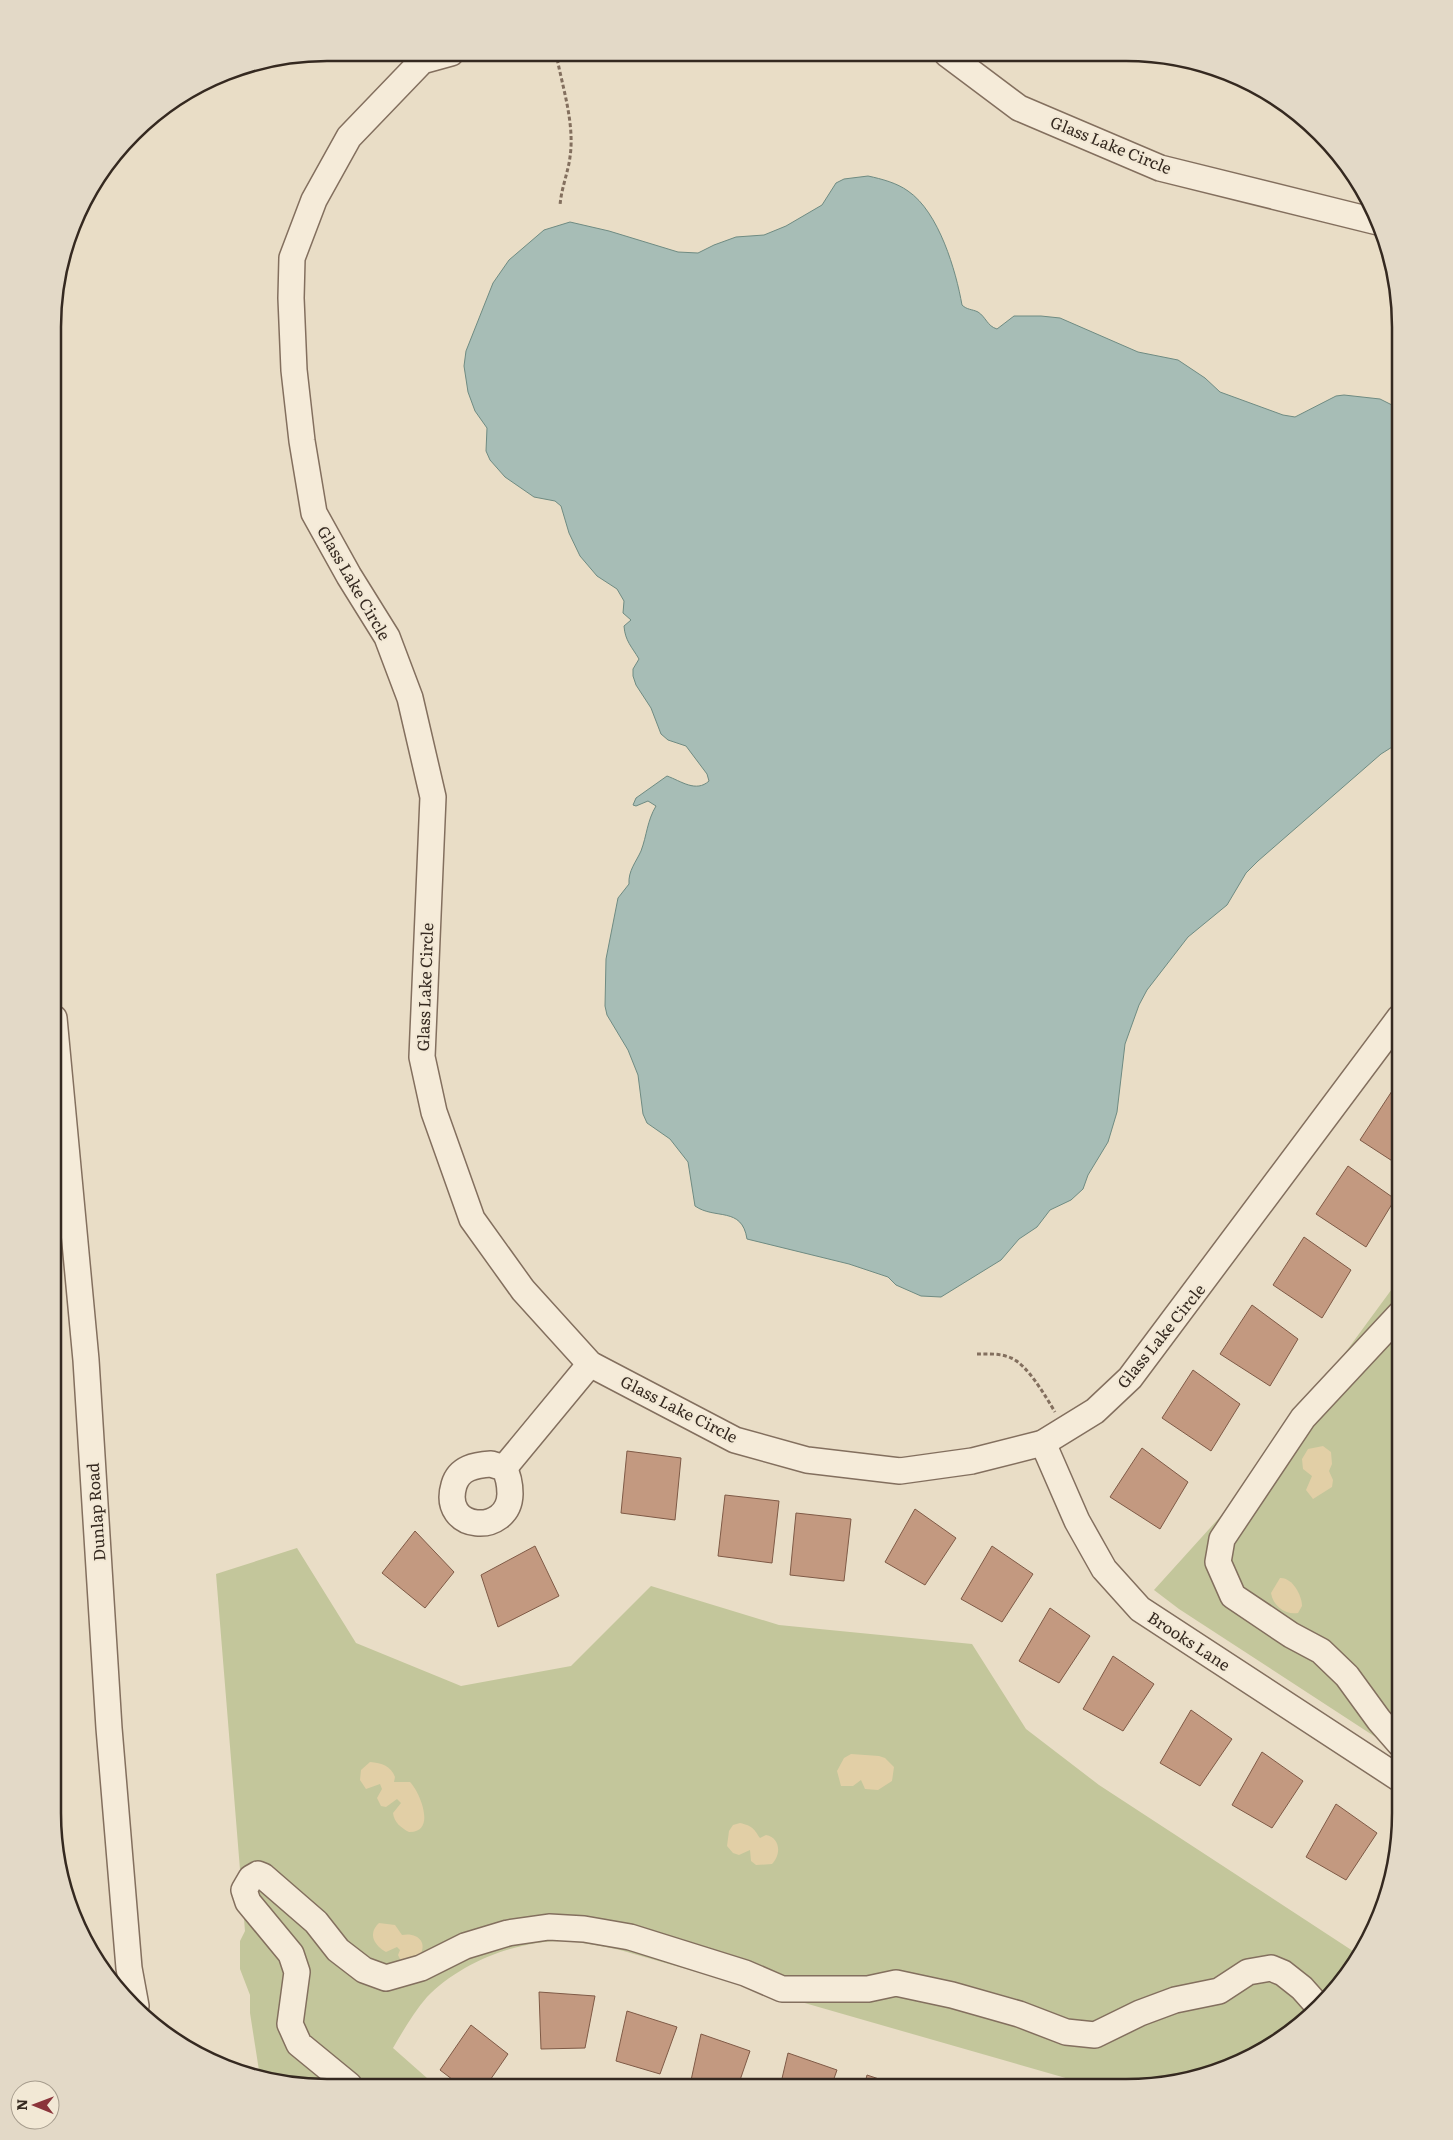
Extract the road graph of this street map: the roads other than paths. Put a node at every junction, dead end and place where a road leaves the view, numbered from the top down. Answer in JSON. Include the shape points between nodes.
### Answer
{"nodes":[{"id":1,"x":416,"y":61,"type":"edge"},
{"id":2,"x":956,"y":61,"type":"edge"},
{"id":3,"x":1368,"y":220,"type":"edge"},
{"id":4,"x":1392,"y":1028,"type":"edge"},
{"id":5,"x":61,"y":1093,"type":"edge"},
{"id":6,"x":1392,"y":1323,"type":"edge"},
{"id":7,"x":590,"y":1364,"type":"junction"},
{"id":8,"x":1043,"y":1443,"type":"junction"},
{"id":9,"x":504,"y":1468,"type":"dead end"},
{"id":10,"x":1392,"y":1735,"type":"edge"},
{"id":11,"x":1392,"y":1774,"type":"edge"},
{"id":12,"x":134,"y":1996,"type":"edge"},
{"id":13,"x":1314,"y":2001,"type":"edge"},
{"id":14,"x":342,"y":2079,"type":"edge"}],
"edges":[{"from":1,"to":7,"type":"street","name":"Glass Lake Circle","via":[[349,137],[314,200],[292,258],[294,370],[302,441],[314,512],[387,636],[410,698],[433,798],[422,1058],[434,1112],[472,1219],[523,1290]]},
{"from":2,"to":3,"type":"street","name":"Glass Lake Circle","via":[[1019,108],[1160,168]]},
{"from":4,"to":8,"type":"street","name":"Glass Lake Circle","via":[[1130,1378],[1095,1411]]},
{"from":5,"to":12,"type":"street","name":"Dunlap Road","via":[[86,1360],[109,1728]]},
{"from":6,"to":10,"type":"street","via":[[1304,1418],[1277,1454],[1261,1484],[1222,1539],[1218,1562],[1233,1596],[1321,1651],[1347,1676]]},
{"from":7,"to":8,"type":"street","name":"Glass Lake Circle","via":[[735,1440],[807,1460],[900,1471],[972,1461]]},
{"from":7,"to":9,"type":"street"},
{"from":8,"to":11,"type":"street","name":"Brooks Lane","via":[[1077,1521],[1104,1569],[1140,1609]]},
{"from":13,"to":14,"type":"street","via":[[1283,1973],[1271,1968],[1248,1972],[1219,1991],[1175,2000],[1140,2013],[1095,2035],[1066,2032],[1020,2014],[896,1983],[868,1989],[782,1989],[745,1973],[630,1937],[549,1927],[508,1933],[465,1946],[421,1968],[386,1978],[364,1970],[338,1950],[316,1922],[258,1874],[251,1878],[244,1890],[248,1902],[291,1954],[297,1972],[290,2024],[299,2044]]}]}
